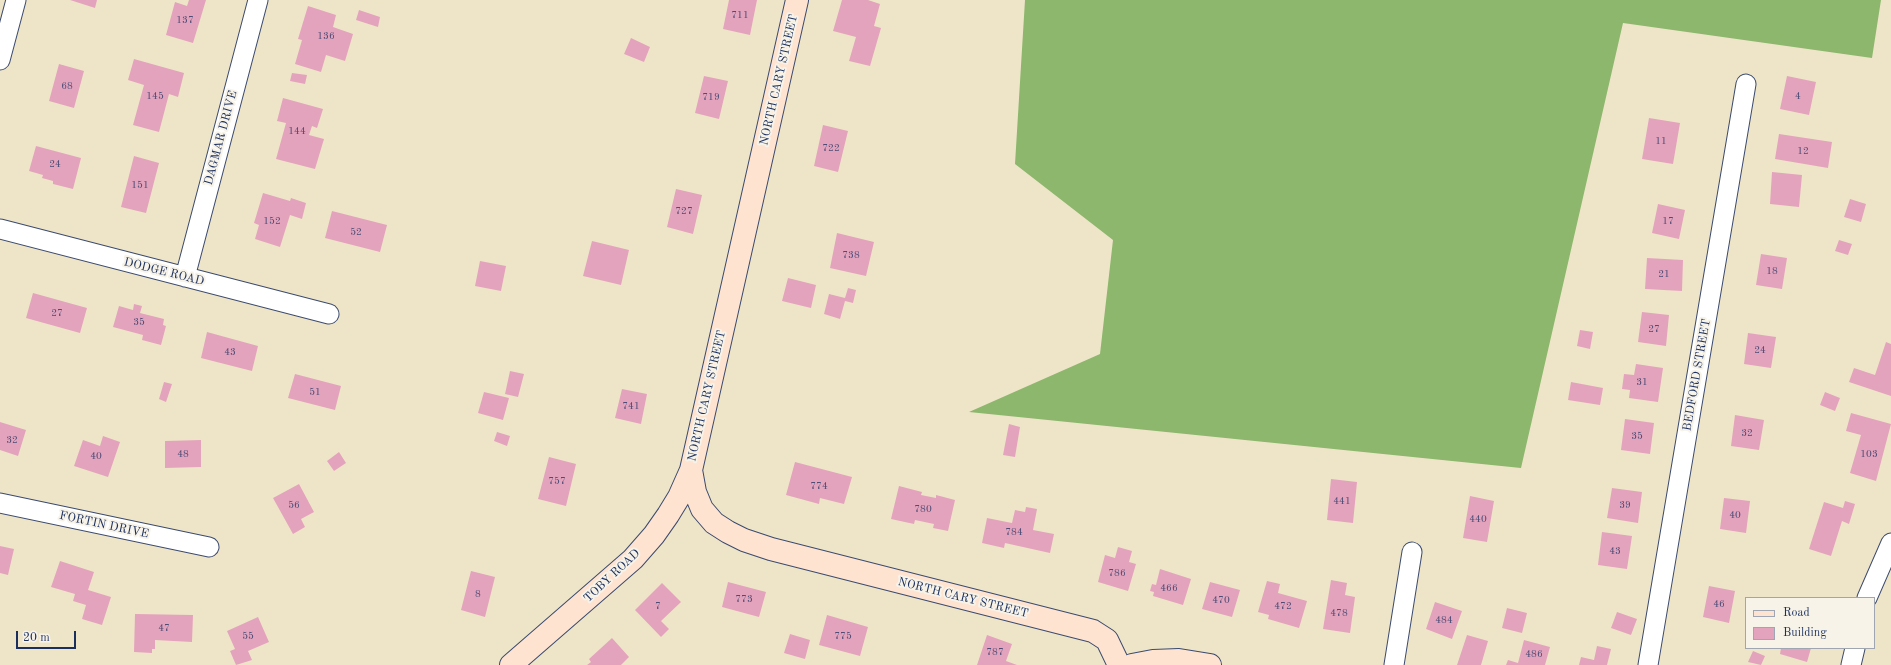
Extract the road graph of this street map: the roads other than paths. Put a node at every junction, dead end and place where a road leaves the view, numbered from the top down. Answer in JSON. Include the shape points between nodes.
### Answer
{"nodes":[{"id":1,"x":16,"y":0,"type":"edge"},
{"id":2,"x":258,"y":0,"type":"edge"},
{"id":3,"x":797,"y":0,"type":"edge"},
{"id":4,"x":0,"y":60,"type":"edge"},
{"id":5,"x":1746,"y":84,"type":"dead end"},
{"id":6,"x":0,"y":229,"type":"edge"},
{"id":7,"x":185,"y":277,"type":"junction"},
{"id":8,"x":329,"y":314,"type":"dead end"},
{"id":9,"x":691,"y":470,"type":"junction"},
{"id":10,"x":0,"y":503,"type":"edge"},
{"id":11,"x":1891,"y":543,"type":"edge"},
{"id":12,"x":209,"y":547,"type":"dead end"},
{"id":13,"x":1412,"y":552,"type":"dead end"},
{"id":14,"x":1867,"y":597,"type":"edge"},
{"id":15,"x":1855,"y":649,"type":"edge"},
{"id":16,"x":511,"y":665,"type":"edge"},
{"id":17,"x":1119,"y":665,"type":"edge"},
{"id":18,"x":1132,"y":665,"type":"edge"},
{"id":19,"x":1210,"y":665,"type":"edge"},
{"id":20,"x":1394,"y":665,"type":"edge"},
{"id":21,"x":1648,"y":665,"type":"edge"},
{"id":22,"x":1851,"y":665,"type":"edge"}],
"edges":[{"from":1,"to":4,"type":"street"},
{"from":2,"to":7,"type":"street","name":"DAGMAR DRIVE"},
{"from":3,"to":9,"type":"main road","name":"NORTH CARY STREET"},
{"from":5,"to":21,"type":"street","name":"BEDFORD STREET"},
{"from":6,"to":7,"type":"street","name":"DODGE ROAD"},
{"from":7,"to":8,"type":"street","name":"DODGE ROAD"},
{"from":9,"to":16,"type":"main road","name":"TOBY ROAD","via":[[668,515],[632,559]]},
{"from":9,"to":17,"type":"main road","name":"NORTH CARY STREET","via":[[695,492],[702,509],[714,523],[744,540],[1093,631],[1107,640]]},
{"from":10,"to":12,"type":"street","name":"FORTIN DRIVE"},
{"from":11,"to":14,"type":"street"},
{"from":13,"to":20,"type":"street"},
{"from":15,"to":22,"type":"street"},
{"from":18,"to":19,"type":"main road","via":[[1179,660]]}]}
